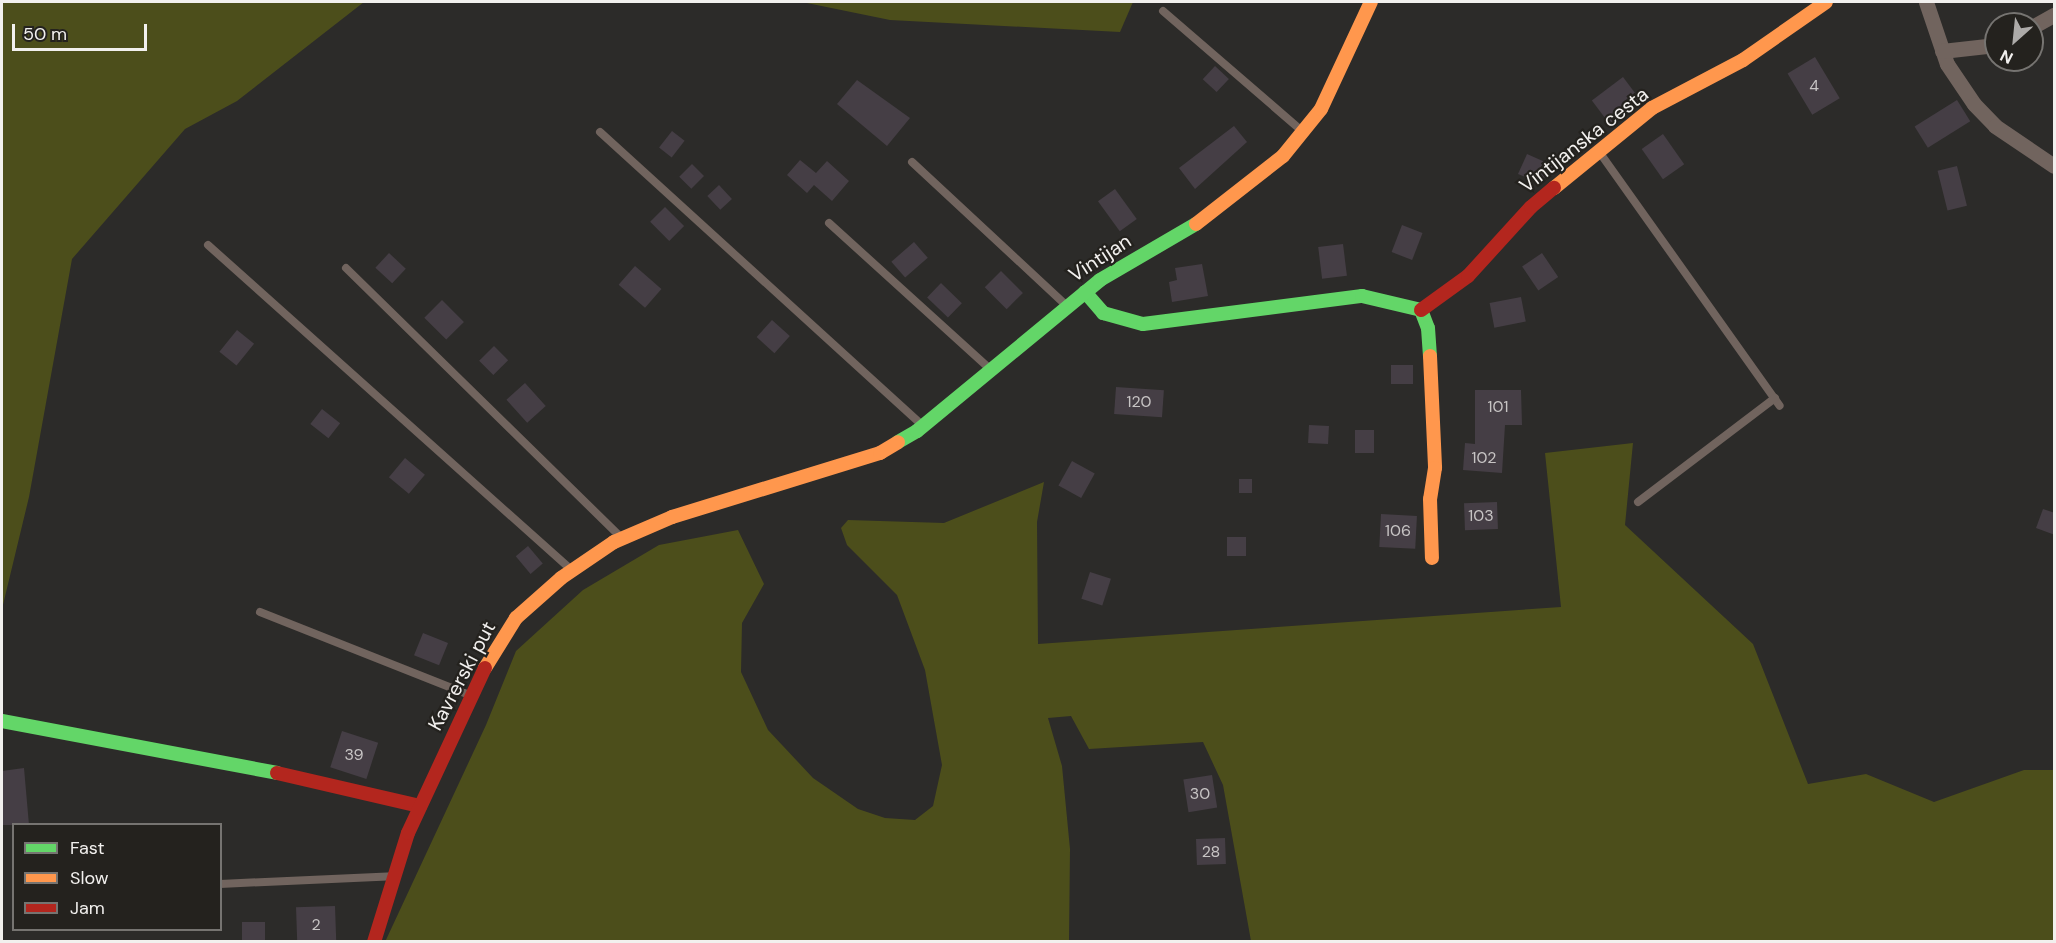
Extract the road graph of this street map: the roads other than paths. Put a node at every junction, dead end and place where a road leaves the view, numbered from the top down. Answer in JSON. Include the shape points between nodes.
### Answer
{"nodes":[{"id":1,"x":1371,"y":2,"type":"edge"},
{"id":2,"x":1826,"y":2,"type":"edge"},
{"id":3,"x":1926,"y":2,"type":"edge"},
{"id":4,"x":1163,"y":11,"type":"dead end"},
{"id":5,"x":1984,"y":46,"type":"edge"},
{"id":6,"x":1942,"y":51,"type":"junction"},
{"id":7,"x":600,"y":132,"type":"dead end"},
{"id":8,"x":1304,"y":132,"type":"junction"},
{"id":9,"x":1598,"y":150,"type":"junction"},
{"id":10,"x":912,"y":162,"type":"dead end"},
{"id":11,"x":2055,"y":166,"type":"edge"},
{"id":12,"x":830,"y":223,"type":"dead end"},
{"id":13,"x":208,"y":245,"type":"dead end"},
{"id":14,"x":346,"y":268,"type":"dead end"},
{"id":15,"x":1085,"y":292,"type":"junction"},
{"id":16,"x":1067,"y":306,"type":"junction"},
{"id":17,"x":1421,"y":310,"type":"junction"},
{"id":18,"x":991,"y":370,"type":"junction"},
{"id":19,"x":1775,"y":398,"type":"junction"},
{"id":20,"x":1780,"y":406,"type":"dead end"},
{"id":21,"x":923,"y":426,"type":"junction"},
{"id":22,"x":788,"y":481,"type":"joint"},
{"id":23,"x":1638,"y":502,"type":"dead end"},
{"id":24,"x":623,"y":539,"type":"junction"},
{"id":25,"x":1432,"y":558,"type":"dead end"},
{"id":26,"x":572,"y":570,"type":"junction"},
{"id":27,"x":260,"y":612,"type":"dead end"},
{"id":28,"x":470,"y":695,"type":"junction"},
{"id":29,"x":2,"y":722,"type":"edge"},
{"id":30,"x":420,"y":806,"type":"junction"},
{"id":31,"x":394,"y":876,"type":"junction"},
{"id":32,"x":222,"y":884,"type":"edge"},
{"id":33,"x":374,"y":942,"type":"edge"}],
"edges":[{"from":1,"to":8,"type":"street","name":"Vintijan","via":[[1335,83]]},
{"from":2,"to":9,"type":"street","name":"Vintijanska cesta","via":[[1743,60],[1652,108]]},
{"from":3,"to":6,"type":"street"},
{"from":4,"to":8,"type":"lane"},
{"from":5,"to":6,"type":"street"},
{"from":6,"to":11,"type":"street","via":[[1957,81],[1995,126]]},
{"from":7,"to":21,"type":"lane"},
{"from":8,"to":15,"type":"street","name":"Vintijan","via":[[1283,156],[1203,220]]},
{"from":9,"to":17,"type":"street","name":"Vintijanska cesta","via":[[1522,215],[1468,276]]},
{"from":9,"to":19,"type":"lane"},
{"from":10,"to":16,"type":"lane"},
{"from":12,"to":18,"type":"lane"},
{"from":13,"to":26,"type":"lane"},
{"from":14,"to":24,"type":"lane"},
{"from":15,"to":16,"type":"street","name":"Vintijan"},
{"from":15,"to":17,"type":"street","via":[[1103,313],[1143,324],[1332,297],[1362,296]]},
{"from":16,"to":18,"type":"street","name":"Vintijan"},
{"from":17,"to":25,"type":"street","via":[[1428,328],[1435,468],[1430,499]]},
{"from":18,"to":21,"type":"street","name":"Vintijan"},
{"from":19,"to":20,"type":"lane"},
{"from":19,"to":23,"type":"lane"},
{"from":21,"to":22,"type":"street","name":"Vintijan","via":[[880,453]]},
{"from":22,"to":24,"type":"street","name":"Kavrerski put","via":[[672,517]]},
{"from":24,"to":26,"type":"street","name":"Kavrerski put"},
{"from":26,"to":28,"type":"street","name":"Kavrerski put","via":[[516,618]]},
{"from":27,"to":28,"type":"lane"},
{"from":28,"to":30,"type":"street","name":"Kavrerski put"},
{"from":29,"to":30,"type":"street","via":[[285,775]]},
{"from":30,"to":31,"type":"street","name":"Kavrerski put"},
{"from":31,"to":32,"type":"lane"},
{"from":31,"to":33,"type":"street","name":"Kavrerski put"}]}
